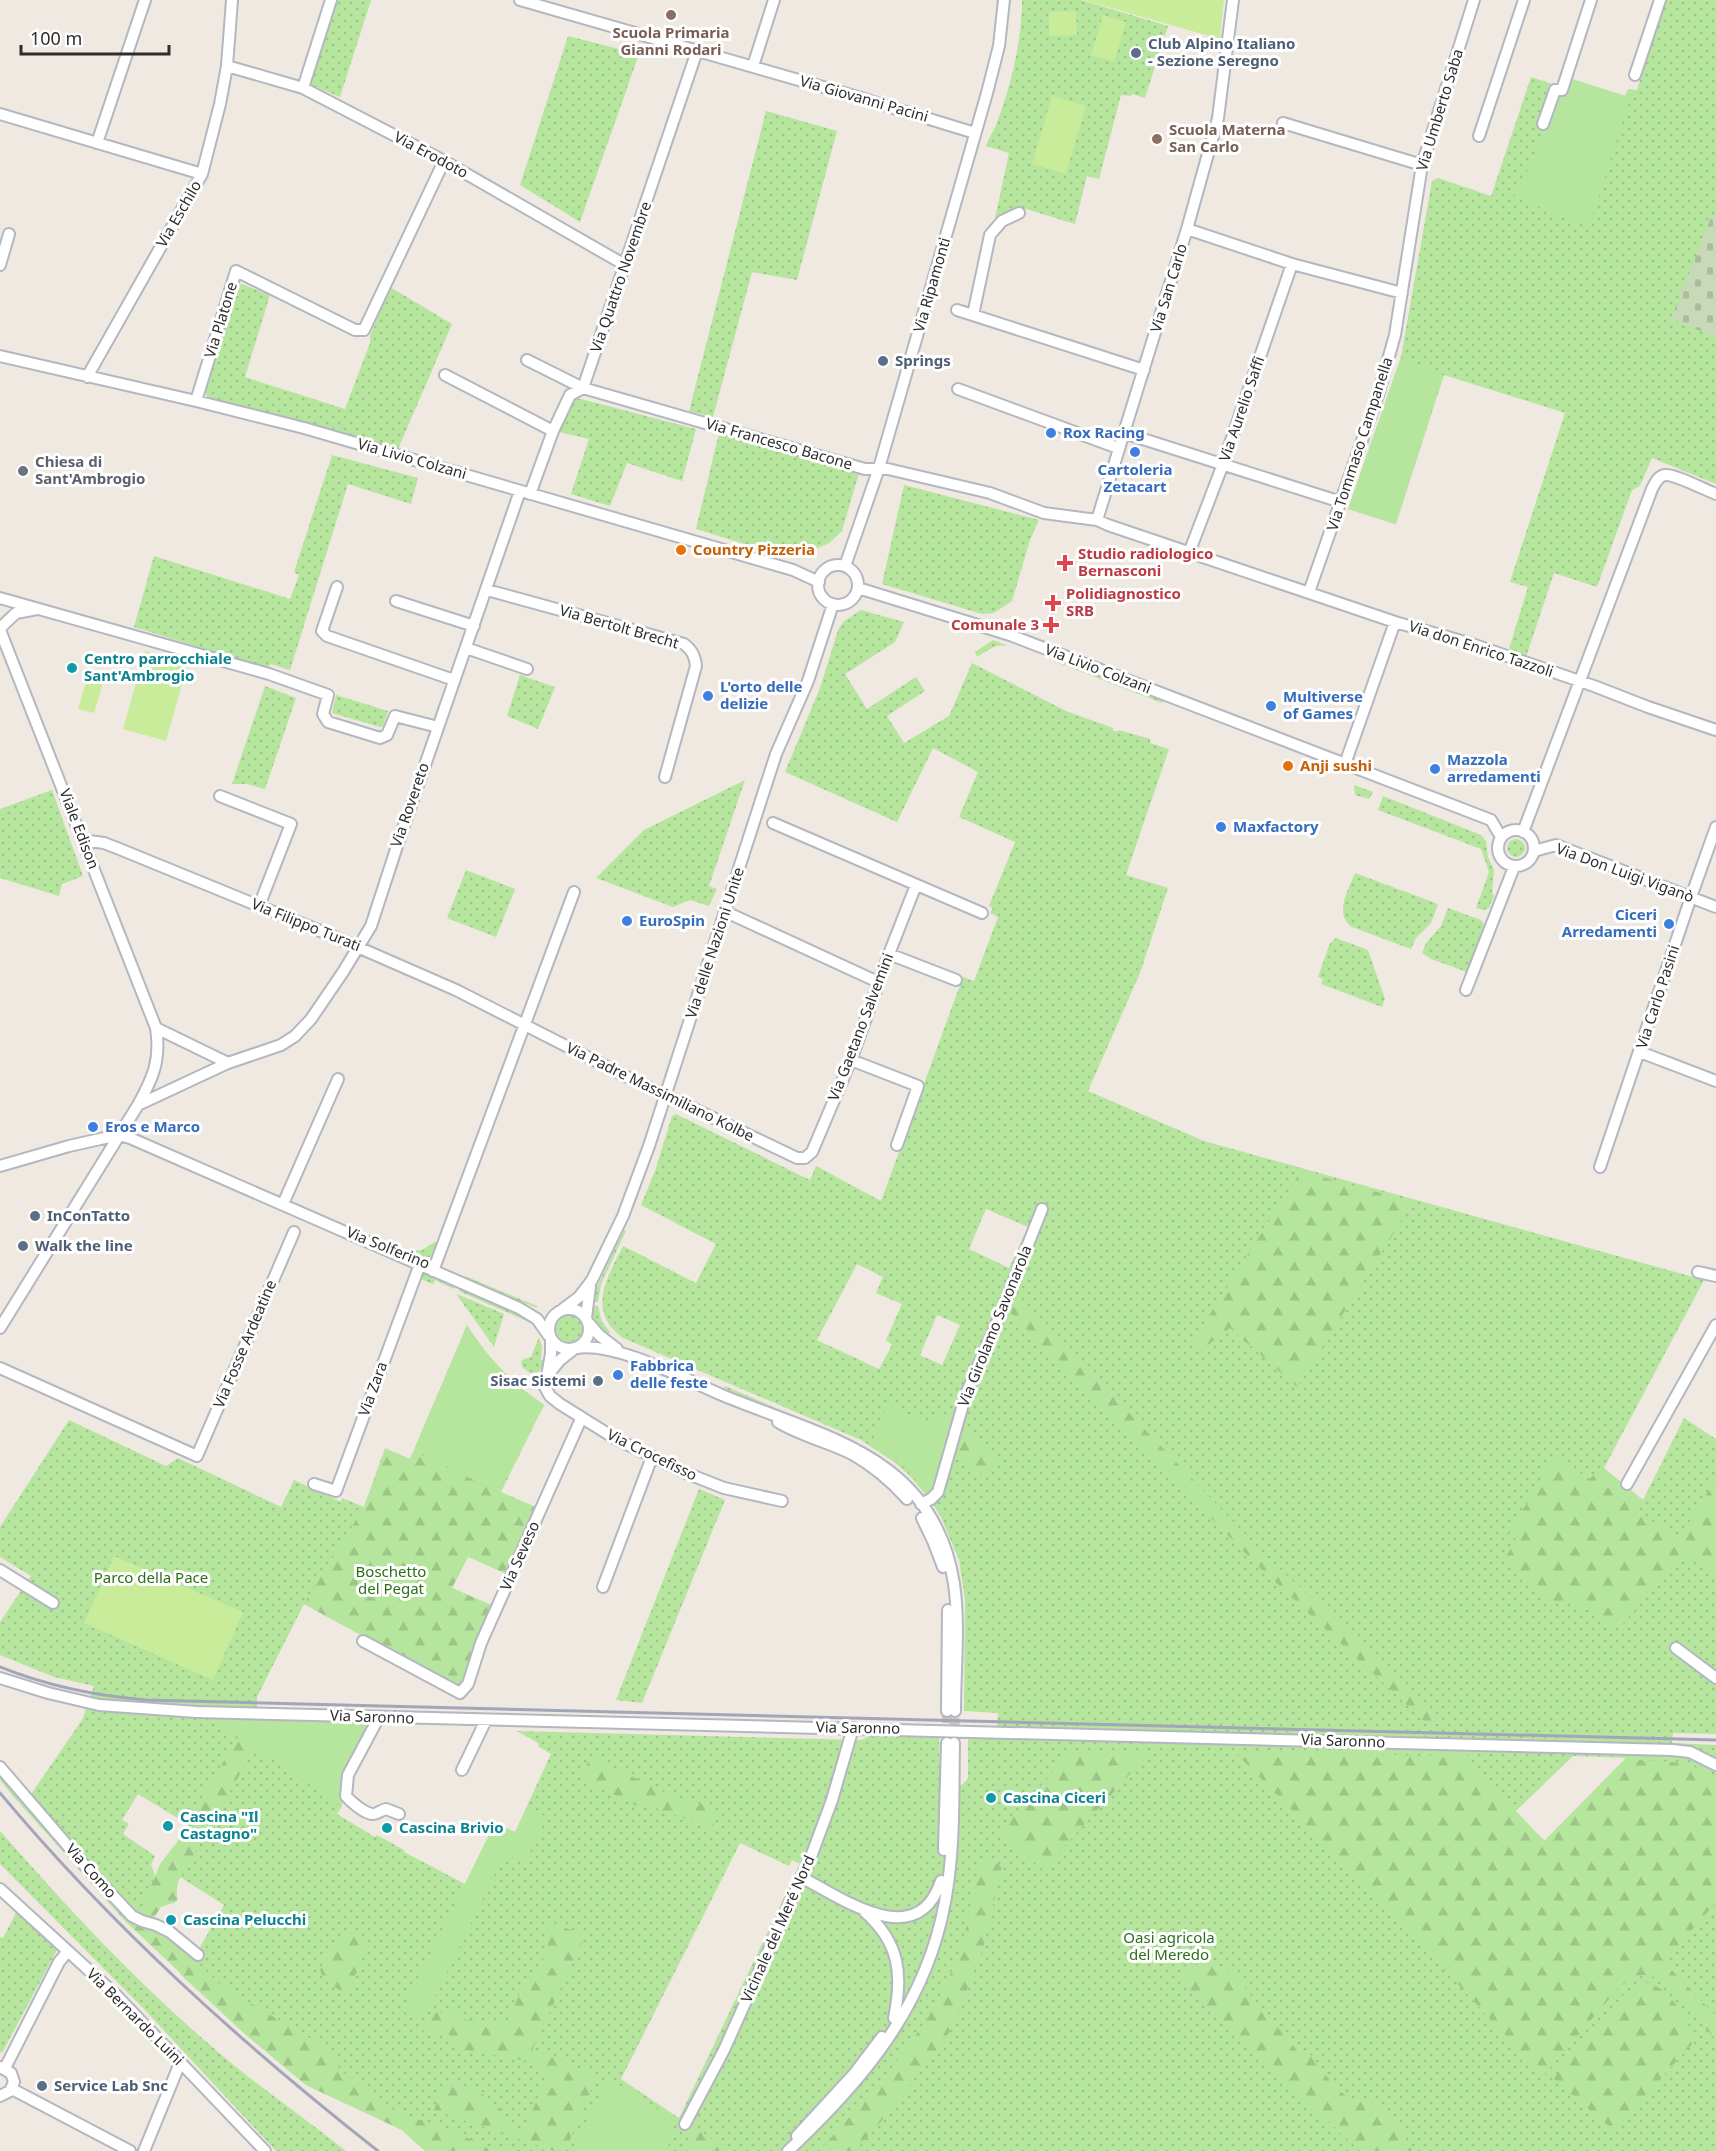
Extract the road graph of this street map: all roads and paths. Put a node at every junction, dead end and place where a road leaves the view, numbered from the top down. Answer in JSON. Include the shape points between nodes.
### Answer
{"nodes":[{"id":1,"x":145,"y":0,"type":"edge"},
{"id":2,"x":232,"y":0,"type":"edge"},
{"id":3,"x":332,"y":0,"type":"edge"},
{"id":4,"x":520,"y":0,"type":"edge"},
{"id":5,"x":774,"y":0,"type":"edge"},
{"id":6,"x":1004,"y":0,"type":"edge"},
{"id":7,"x":1233,"y":0,"type":"edge"},
{"id":8,"x":1474,"y":0,"type":"edge"},
{"id":9,"x":1524,"y":0,"type":"edge"},
{"id":10,"x":1591,"y":0,"type":"edge"},
{"id":11,"x":1659,"y":0,"type":"edge"},
{"id":12,"x":697,"y":51,"type":"junction"},
{"id":13,"x":227,"y":66,"type":"junction"},
{"id":14,"x":753,"y":66,"type":"junction"},
{"id":15,"x":1635,"y":75,"type":"dead end"},
{"id":16,"x":303,"y":88,"type":"junction"},
{"id":17,"x":0,"y":114,"type":"edge"},
{"id":18,"x":1283,"y":123,"type":"dead end"},
{"id":19,"x":1543,"y":124,"type":"dead end"},
{"id":20,"x":975,"y":133,"type":"junction"},
{"id":21,"x":1479,"y":136,"type":"dead end"},
{"id":22,"x":97,"y":143,"type":"junction"},
{"id":23,"x":444,"y":161,"type":"junction"},
{"id":24,"x":1422,"y":165,"type":"junction"},
{"id":25,"x":202,"y":174,"type":"junction"},
{"id":26,"x":1019,"y":213,"type":"dead end"},
{"id":27,"x":1187,"y":229,"type":"junction"},
{"id":28,"x":9,"y":234,"type":"dead end"},
{"id":29,"x":1292,"y":264,"type":"junction"},
{"id":30,"x":0,"y":265,"type":"edge"},
{"id":31,"x":625,"y":265,"type":"junction"},
{"id":32,"x":1402,"y":293,"type":"junction"},
{"id":33,"x":957,"y":310,"type":"dead end"},
{"id":34,"x":973,"y":315,"type":"junction"},
{"id":35,"x":0,"y":356,"type":"edge"},
{"id":36,"x":527,"y":360,"type":"dead end"},
{"id":37,"x":1144,"y":370,"type":"junction"},
{"id":38,"x":445,"y":375,"type":"dead end"},
{"id":39,"x":87,"y":377,"type":"junction"},
{"id":40,"x":583,"y":388,"type":"junction"},
{"id":41,"x":958,"y":388,"type":"dead end"},
{"id":42,"x":196,"y":401,"type":"junction"},
{"id":43,"x":553,"y":431,"type":"junction"},
{"id":44,"x":1124,"y":433,"type":"junction"},
{"id":45,"x":1118,"y":448,"type":"junction"},
{"id":46,"x":1222,"y":464,"type":"junction"},
{"id":47,"x":879,"y":468,"type":"junction"},
{"id":48,"x":525,"y":492,"type":"junction"},
{"id":49,"x":1716,"y":494,"type":"edge"},
{"id":50,"x":1341,"y":502,"type":"junction"},
{"id":51,"x":1097,"y":520,"type":"junction"},
{"id":52,"x":1189,"y":553,"type":"junction"},
{"id":53,"x":845,"y":566,"type":"junction"},
{"id":54,"x":819,"y":582,"type":"junction"},
{"id":55,"x":337,"y":587,"type":"dead end"},
{"id":56,"x":858,"y":588,"type":"junction"},
{"id":57,"x":487,"y":590,"type":"junction"},
{"id":58,"x":1309,"y":592,"type":"junction"},
{"id":59,"x":0,"y":598,"type":"edge"},
{"id":60,"x":396,"y":601,"type":"dead end"},
{"id":61,"x":832,"y":604,"type":"junction"},
{"id":62,"x":40,"y":608,"type":"junction"},
{"id":63,"x":1395,"y":622,"type":"junction"},
{"id":64,"x":474,"y":627,"type":"junction"},
{"id":65,"x":0,"y":629,"type":"edge"},
{"id":66,"x":466,"y":648,"type":"junction"},
{"id":67,"x":527,"y":669,"type":"dead end"},
{"id":68,"x":454,"y":680,"type":"junction"},
{"id":69,"x":1580,"y":681,"type":"junction"},
{"id":70,"x":438,"y":726,"type":"junction"},
{"id":71,"x":1716,"y":730,"type":"edge"},
{"id":72,"x":1345,"y":764,"type":"junction"},
{"id":73,"x":665,"y":777,"type":"dead end"},
{"id":74,"x":219,"y":796,"type":"dead end"},
{"id":75,"x":773,"y":823,"type":"dead end"},
{"id":76,"x":1716,"y":827,"type":"edge"},
{"id":77,"x":1523,"y":832,"type":"junction"},
{"id":78,"x":1501,"y":837,"type":"junction"},
{"id":79,"x":82,"y":840,"type":"junction"},
{"id":80,"x":1534,"y":851,"type":"junction"},
{"id":81,"x":1514,"y":867,"type":"junction"},
{"id":82,"x":916,"y":885,"type":"junction"},
{"id":83,"x":574,"y":891,"type":"dead end"},
{"id":84,"x":1691,"y":897,"type":"junction"},
{"id":85,"x":259,"y":906,"type":"junction"},
{"id":86,"x":1716,"y":906,"type":"edge"},
{"id":87,"x":726,"y":912,"type":"junction"},
{"id":88,"x":982,"y":913,"type":"dead end"},
{"id":89,"x":358,"y":947,"type":"junction"},
{"id":90,"x":888,"y":954,"type":"junction"},
{"id":91,"x":956,"y":980,"type":"dead end"},
{"id":92,"x":878,"y":982,"type":"junction"},
{"id":93,"x":1466,"y":990,"type":"dead end"},
{"id":94,"x":524,"y":1026,"type":"junction"},
{"id":95,"x":156,"y":1028,"type":"junction"},
{"id":96,"x":1640,"y":1052,"type":"junction"},
{"id":97,"x":851,"y":1060,"type":"junction"},
{"id":98,"x":228,"y":1063,"type":"junction"},
{"id":99,"x":338,"y":1079,"type":"dead end"},
{"id":100,"x":1716,"y":1081,"type":"edge"},
{"id":101,"x":664,"y":1095,"type":"junction"},
{"id":102,"x":138,"y":1105,"type":"junction"},
{"id":103,"x":118,"y":1135,"type":"junction"},
{"id":104,"x":897,"y":1145,"type":"dead end"},
{"id":105,"x":797,"y":1158,"type":"joint"},
{"id":106,"x":0,"y":1166,"type":"edge"},
{"id":107,"x":1600,"y":1167,"type":"dead end"},
{"id":108,"x":283,"y":1204,"type":"junction"},
{"id":109,"x":1042,"y":1209,"type":"dead end"},
{"id":110,"x":294,"y":1232,"type":"dead end"},
{"id":111,"x":420,"y":1264,"type":"junction"},
{"id":112,"x":433,"y":1270,"type":"junction"},
{"id":113,"x":1698,"y":1272,"type":"dead end"},
{"id":114,"x":1716,"y":1276,"type":"edge"},
{"id":115,"x":592,"y":1280,"type":"junction"},
{"id":116,"x":519,"y":1308,"type":"junction"},
{"id":117,"x":561,"y":1310,"type":"junction"},
{"id":118,"x":586,"y":1319,"type":"junction"},
{"id":119,"x":1716,"y":1325,"type":"edge"},
{"id":120,"x":0,"y":1328,"type":"edge"},
{"id":121,"x":550,"y":1338,"type":"junction"},
{"id":122,"x":576,"y":1348,"type":"junction"},
{"id":123,"x":628,"y":1355,"type":"junction"},
{"id":124,"x":0,"y":1368,"type":"edge"},
{"id":125,"x":546,"y":1378,"type":"junction"},
{"id":126,"x":757,"y":1409,"type":"junction"},
{"id":127,"x":581,"y":1419,"type":"junction"},
{"id":128,"x":652,"y":1457,"type":"junction"},
{"id":129,"x":314,"y":1484,"type":"dead end"},
{"id":130,"x":1627,"y":1484,"type":"dead end"},
{"id":131,"x":782,"y":1501,"type":"dead end"},
{"id":132,"x":921,"y":1504,"type":"junction"},
{"id":133,"x":0,"y":1570,"type":"edge"},
{"id":134,"x":603,"y":1587,"type":"dead end"},
{"id":135,"x":53,"y":1603,"type":"dead end"},
{"id":136,"x":363,"y":1641,"type":"dead end"},
{"id":137,"x":1676,"y":1648,"type":"dead end"},
{"id":138,"x":0,"y":1678,"type":"edge"},
{"id":139,"x":1716,"y":1678,"type":"edge"},
{"id":140,"x":379,"y":1717,"type":"junction"},
{"id":141,"x":486,"y":1720,"type":"junction"},
{"id":142,"x":853,"y":1728,"type":"junction"},
{"id":143,"x":1716,"y":1765,"type":"edge"},
{"id":144,"x":0,"y":1767,"type":"edge"},
{"id":145,"x":462,"y":1770,"type":"dead end"},
{"id":146,"x":399,"y":1814,"type":"dead end"},
{"id":147,"x":801,"y":1877,"type":"junction"},
{"id":148,"x":941,"y":1881,"type":"junction"},
{"id":149,"x":0,"y":1889,"type":"edge"},
{"id":150,"x":858,"y":1907,"type":"junction"},
{"id":151,"x":68,"y":1951,"type":"junction"},
{"id":152,"x":198,"y":1955,"type":"dead end"},
{"id":153,"x":894,"y":2018,"type":"junction"},
{"id":154,"x":180,"y":2063,"type":"junction"},
{"id":155,"x":3,"y":2068,"type":"edge"},
{"id":156,"x":12,"y":2089,"type":"junction"},
{"id":157,"x":0,"y":2096,"type":"edge"},
{"id":158,"x":685,"y":2124,"type":"dead end"},
{"id":159,"x":130,"y":2151,"type":"edge"},
{"id":160,"x":144,"y":2151,"type":"edge"},
{"id":161,"x":265,"y":2151,"type":"edge"},
{"id":162,"x":787,"y":2151,"type":"edge"}],
"edges":[{"from":1,"to":22,"type":"street"},
{"from":2,"to":13,"type":"street","name":"Via Eschilo"},
{"from":3,"to":16,"type":"street"},
{"from":4,"to":12,"type":"street","name":"Via Giovanni Pacini"},
{"from":5,"to":14,"type":"street"},
{"from":6,"to":20,"type":"street","name":"Via Ripamonti","via":[[999,46]]},
{"from":7,"to":27,"type":"street","name":"Via San Carlo","via":[[1218,118]]},
{"from":8,"to":24,"type":"street","name":"Via Umberto Saba"},
{"from":9,"to":21,"type":"street"},
{"from":10,"to":19,"type":"street","via":[[1562,90],[1555,90]]},
{"from":11,"to":15,"type":"street"},
{"from":12,"to":14,"type":"street","name":"Via Giovanni Pacini"},
{"from":12,"to":31,"type":"street","name":"Via Quattro Novembre"},
{"from":13,"to":16,"type":"street","name":"Via Erodoto"},
{"from":13,"to":25,"type":"street","name":"Via Eschilo"},
{"from":14,"to":20,"type":"street","name":"Via Giovanni Pacini"},
{"from":16,"to":23,"type":"street","name":"Via Erodoto"},
{"from":17,"to":22,"type":"street"},
{"from":18,"to":24,"type":"street"},
{"from":20,"to":47,"type":"street","name":"Via Ripamonti"},
{"from":22,"to":25,"type":"street"},
{"from":23,"to":31,"type":"street","name":"Via Erodoto"},
{"from":23,"to":42,"type":"street","name":"Via Platone","via":[[364,330],[355,330],[236,271]]},
{"from":24,"to":32,"type":"street","name":"Via Umberto Saba"},
{"from":25,"to":39,"type":"street","name":"Via Eschilo"},
{"from":26,"to":34,"type":"street","via":[[1002,221],[990,235]]},
{"from":27,"to":29,"type":"street"},
{"from":27,"to":37,"type":"street","name":"Via San Carlo"},
{"from":28,"to":30,"type":"street"},
{"from":29,"to":32,"type":"street"},
{"from":29,"to":46,"type":"street","name":"Via Aurelio Saffi"},
{"from":31,"to":40,"type":"street","name":"Via Quattro Novembre"},
{"from":32,"to":50,"type":"street","name":"Via Tommaso Campanella","via":[[1381,385]]},
{"from":33,"to":34,"type":"street"},
{"from":34,"to":37,"type":"street"},
{"from":35,"to":39,"type":"street","name":"Via Livio Colzani"},
{"from":36,"to":40,"type":"street","name":"Via Francesco Bacone"},
{"from":37,"to":44,"type":"street","name":"Via San Carlo"},
{"from":38,"to":43,"type":"street"},
{"from":39,"to":42,"type":"street","name":"Via Livio Colzani"},
{"from":40,"to":43,"type":"street","name":"Via Quattro Novembre","via":[[570,395]]},
{"from":40,"to":47,"type":"street","name":"Via Francesco Bacone","via":[[865,469]]},
{"from":41,"to":45,"type":"street"},
{"from":42,"to":48,"type":"street","name":"Via Livio Colzani"},
{"from":43,"to":48,"type":"street","name":"Via Quattro Novembre"},
{"from":44,"to":45,"type":"street","name":"Via San Carlo"},
{"from":44,"to":46,"type":"street"},
{"from":45,"to":51,"type":"street","name":"Via San Carlo"},
{"from":46,"to":50,"type":"street"},
{"from":46,"to":52,"type":"street","name":"Via Aurelio Saffi"},
{"from":47,"to":51,"type":"street","name":"Via Francesco Bacone","via":[[990,494],[1044,513]]},
{"from":47,"to":53,"type":"street","name":"Via Ripamonti"},
{"from":48,"to":54,"type":"street","name":"Via Livio Colzani","via":[[793,570]]},
{"from":48,"to":57,"type":"street","name":"Via Rovereto"},
{"from":49,"to":69,"type":"street","via":[[1673,476],[1657,479]]},
{"from":50,"to":58,"type":"street","name":"Via Tommaso Campanella"},
{"from":51,"to":52,"type":"street","name":"Via don Enrico Tazzoli"},
{"from":52,"to":58,"type":"street","name":"Via don Enrico Tazzoli"},
{"from":53,"to":54,"type":"street","via":[[825,570]]},
{"from":53,"to":56,"type":"street","via":[[855,574]]},
{"from":54,"to":61,"type":"street","via":[[821,596]]},
{"from":55,"to":68,"type":"street","via":[[322,631],[327,636]]},
{"from":56,"to":61,"type":"street","via":[[846,604]]},
{"from":56,"to":72,"type":"street","name":"Via Livio Colzani","via":[[994,630]]},
{"from":57,"to":64,"type":"street","name":"Via Rovereto"},
{"from":57,"to":73,"type":"street","name":"Via Bertolt Brecht","via":[[691,649],[696,666]]},
{"from":58,"to":63,"type":"street","name":"Via don Enrico Tazzoli"},
{"from":59,"to":62,"type":"street"},
{"from":60,"to":64,"type":"street"},
{"from":61,"to":87,"type":"street","name":"Via delle Nazioni Unite","via":[[808,681],[776,754]]},
{"from":62,"to":65,"type":"street","via":[[16,613]]},
{"from":62,"to":70,"type":"street","via":[[328,695],[323,714],[328,722],[380,738],[387,735],[395,716]]},
{"from":63,"to":69,"type":"street","name":"Via don Enrico Tazzoli"},
{"from":63,"to":72,"type":"street"},
{"from":64,"to":66,"type":"street","name":"Via Rovereto"},
{"from":65,"to":79,"type":"street","name":"Viale Edison"},
{"from":66,"to":67,"type":"street"},
{"from":66,"to":68,"type":"street","name":"Via Rovereto"},
{"from":68,"to":70,"type":"street","name":"Via Rovereto"},
{"from":69,"to":71,"type":"street","name":"Via don Enrico Tazzoli"},
{"from":69,"to":77,"type":"street"},
{"from":70,"to":89,"type":"street","name":"Via Rovereto","via":[[371,926]]},
{"from":72,"to":78,"type":"street","via":[[1491,820]]},
{"from":74,"to":85,"type":"street","via":[[291,824]]},
{"from":75,"to":82,"type":"street"},
{"from":76,"to":84,"type":"street","name":"Via Carlo Pasini"},
{"from":77,"to":78,"type":"street","via":[[1511,831]]},
{"from":77,"to":80,"type":"street","name":"Via Don Luigi Viganò","via":[[1532,839]]},
{"from":78,"to":81,"type":"street","via":[[1499,856]]},
{"from":79,"to":85,"type":"street","name":"Via Filippo Turati","via":[[104,843]]},
{"from":79,"to":95,"type":"street","name":"Viale Edison"},
{"from":80,"to":81,"type":"street","name":"Via Don Luigi Viganò","via":[[1526,864]]},
{"from":80,"to":84,"type":"street","name":"Via Don Luigi Viganò","via":[[1556,845]]},
{"from":81,"to":93,"type":"street"},
{"from":82,"to":88,"type":"street"},
{"from":82,"to":90,"type":"street","name":"Via Gaetano Salvemini"},
{"from":83,"to":94,"type":"street","name":"Via Solferino"},
{"from":84,"to":86,"type":"street","name":"Via Don Luigi Viganò"},
{"from":84,"to":96,"type":"street","name":"Via Carlo Pasini"},
{"from":85,"to":89,"type":"street","name":"Via Filippo Turati"},
{"from":87,"to":92,"type":"street"},
{"from":87,"to":101,"type":"street","name":"Via delle Nazioni Unite"},
{"from":89,"to":94,"type":"street","name":"Via Filippo Turati","via":[[456,990]]},
{"from":89,"to":98,"type":"street","name":"Via Rovereto","via":[[311,1019],[295,1036],[281,1045]]},
{"from":90,"to":91,"type":"street"},
{"from":90,"to":92,"type":"street","name":"Via Gaetano Salvemini"},
{"from":92,"to":97,"type":"street","name":"Via Gaetano Salvemini"},
{"from":94,"to":101,"type":"street","name":"Via Padre Massimiliano Kolbe"},
{"from":94,"to":112,"type":"street","name":"Via Solferino"},
{"from":95,"to":98,"type":"street"},
{"from":95,"to":102,"type":"street","via":[[158,1060]]},
{"from":96,"to":100,"type":"street"},
{"from":96,"to":107,"type":"street","name":"Via Carlo Pasini"},
{"from":97,"to":104,"type":"street","via":[[918,1086]]},
{"from":97,"to":105,"type":"street","name":"Via Gaetano Salvemini","via":[[812,1152]]},
{"from":98,"to":102,"type":"street","name":"Via Rovereto"},
{"from":99,"to":108,"type":"street"},
{"from":101,"to":105,"type":"street","name":"Via Padre Massimiliano Kolbe"},
{"from":101,"to":115,"type":"street","name":"Via delle Nazioni Unite","via":[[623,1216]]},
{"from":102,"to":103,"type":"street"},
{"from":103,"to":106,"type":"street"},
{"from":103,"to":108,"type":"street","name":"Via Solferino"},
{"from":103,"to":120,"type":"street"},
{"from":108,"to":111,"type":"street","name":"Via Solferino"},
{"from":109,"to":132,"type":"street","name":"Via Girolamo Savonarola","via":[[966,1394],[938,1492]]},
{"from":110,"to":124,"type":"street","name":"Via Fosse Ardeatine","via":[[197,1456]]},
{"from":111,"to":112,"type":"street","name":"Via Solferino"},
{"from":111,"to":129,"type":"street","name":"Via Zara","via":[[336,1491]]},
{"from":112,"to":116,"type":"street"},
{"from":113,"to":114,"type":"street"},
{"from":115,"to":117,"type":"street","via":[[579,1297]]},
{"from":115,"to":118,"type":"street"},
{"from":116,"to":117,"type":"street","via":[[539,1312]]},
{"from":116,"to":121,"type":"street","via":[[537,1319]]},
{"from":117,"to":118,"type":"street","via":[[577,1311]]},
{"from":117,"to":121,"type":"street","via":[[550,1321]]},
{"from":118,"to":122,"type":"street","via":[[589,1334]]},
{"from":118,"to":123,"type":"street","via":[[605,1340]]},
{"from":119,"to":130,"type":"street"},
{"from":121,"to":122,"type":"street","via":[[562,1349]]},
{"from":121,"to":125,"type":"street"},
{"from":122,"to":123,"type":"street","via":[[601,1347]]},
{"from":122,"to":125,"type":"street"},
{"from":123,"to":126,"type":"street"},
{"from":125,"to":127,"type":"street","name":"Via Crocefisso","via":[[548,1394]]},
{"from":126,"to":132,"type":"street","via":[[832,1437],[873,1458]]},
{"from":126,"to":132,"type":"street","via":[[867,1463],[917,1510],[940,1559],[948,1594],[951,1711],[954,1585],[939,1533]]},
{"from":127,"to":128,"type":"street","name":"Via Crocefisso"},
{"from":127,"to":136,"type":"street","name":"Via Seveso","via":[[481,1643],[468,1684],[460,1693]]},
{"from":128,"to":131,"type":"street","name":"Via Crocefisso","via":[[724,1488]]},
{"from":128,"to":134,"type":"street"},
{"from":133,"to":135,"type":"street"},
{"from":137,"to":139,"type":"street"},
{"from":138,"to":140,"type":"street","name":"Via Saronno","via":[[82,1702],[126,1708]]},
{"from":140,"to":141,"type":"street","name":"Via Saronno"},
{"from":140,"to":146,"type":"street","via":[[348,1775],[346,1796],[370,1814],[386,1809]]},
{"from":141,"to":142,"type":"street","name":"Via Saronno"},
{"from":141,"to":145,"type":"street"},
{"from":142,"to":143,"type":"street","name":"Via Saronno","via":[[1672,1750],[1690,1752]]},
{"from":142,"to":147,"type":"street","name":"Vicinale del Meré Nord","via":[[832,1800]]},
{"from":144,"to":152,"type":"street","name":"Via Como","via":[[132,1916],[170,1932]]},
{"from":147,"to":150,"type":"street"},
{"from":147,"to":158,"type":"street","name":"Vicinale del Meré Nord","via":[[724,2050]]},
{"from":148,"to":150,"type":"street","via":[[932,1900],[911,1916],[881,1916]]},
{"from":148,"to":153,"type":"street","via":[[923,1956]]},
{"from":148,"to":162,"type":"street","via":[[950,1743],[950,1872],[928,1964],[908,2008],[878,2055],[818,2123]]},
{"from":149,"to":151,"type":"street","name":"Via Bernardo Luini"},
{"from":150,"to":153,"type":"street","via":[[879,1926],[897,1958],[899,1984]]},
{"from":151,"to":154,"type":"street","name":"Via Bernardo Luini"},
{"from":151,"to":155,"type":"street"},
{"from":153,"to":162,"type":"street","via":[[865,2060]]},
{"from":154,"to":160,"type":"street"},
{"from":154,"to":161,"type":"street","name":"Via Bernardo Luini"},
{"from":155,"to":156,"type":"street","via":[[14,2079]]},
{"from":156,"to":157,"type":"street"},
{"from":156,"to":159,"type":"street"}]}
